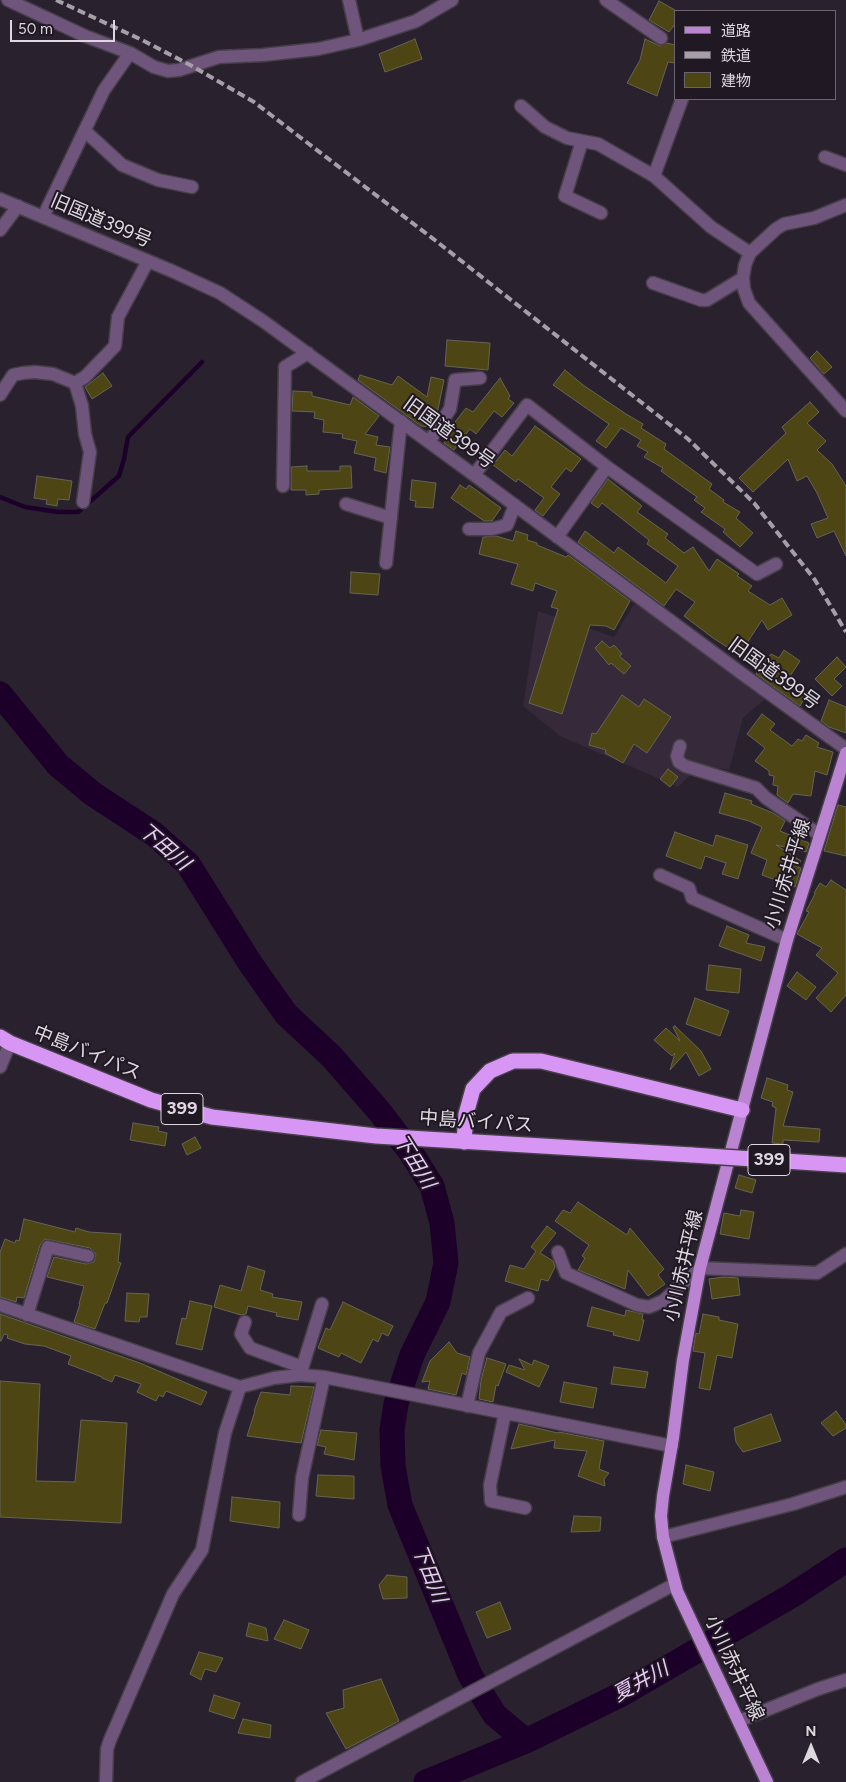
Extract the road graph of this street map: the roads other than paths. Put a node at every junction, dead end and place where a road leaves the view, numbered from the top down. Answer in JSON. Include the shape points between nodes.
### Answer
{"nodes":[{"id":1,"x":8,"y":0,"type":"edge"},
{"id":2,"x":349,"y":0,"type":"edge"},
{"id":3,"x":452,"y":0,"type":"edge"},
{"id":4,"x":606,"y":0,"type":"edge"},
{"id":5,"x":661,"y":38,"type":"dead end"},
{"id":6,"x":358,"y":40,"type":"junction"},
{"id":7,"x":130,"y":53,"type":"junction"},
{"id":8,"x":682,"y":100,"type":"edge"},
{"id":9,"x":521,"y":106,"type":"dead end"},
{"id":10,"x":84,"y":131,"type":"junction"},
{"id":11,"x":582,"y":140,"type":"junction"},
{"id":12,"x":825,"y":157,"type":"dead end"},
{"id":13,"x":846,"y":165,"type":"edge"},
{"id":14,"x":654,"y":176,"type":"junction"},
{"id":15,"x":192,"y":187,"type":"dead end"},
{"id":16,"x":0,"y":199,"type":"edge"},
{"id":17,"x":846,"y":205,"type":"edge"},
{"id":18,"x":18,"y":206,"type":"junction"},
{"id":19,"x":601,"y":213,"type":"dead end"},
{"id":20,"x":43,"y":217,"type":"junction"},
{"id":21,"x":0,"y":230,"type":"edge"},
{"id":22,"x":750,"y":254,"type":"junction"},
{"id":23,"x":148,"y":261,"type":"junction"},
{"id":24,"x":743,"y":278,"type":"junction"},
{"id":25,"x":653,"y":283,"type":"dead end"},
{"id":26,"x":308,"y":353,"type":"junction"},
{"id":27,"x":480,"y":378,"type":"dead end"},
{"id":28,"x":75,"y":383,"type":"junction"},
{"id":29,"x":0,"y":395,"type":"edge"},
{"id":30,"x":846,"y":412,"type":"edge"},
{"id":31,"x":400,"y":421,"type":"junction"},
{"id":32,"x":429,"y":442,"type":"junction"},
{"id":33,"x":607,"y":467,"type":"junction"},
{"id":34,"x":474,"y":474,"type":"junction"},
{"id":35,"x":283,"y":486,"type":"dead end"},
{"id":36,"x":83,"y":502,"type":"dead end"},
{"id":37,"x":346,"y":504,"type":"dead end"},
{"id":38,"x":515,"y":505,"type":"junction"},
{"id":39,"x":391,"y":518,"type":"junction"},
{"id":40,"x":469,"y":529,"type":"dead end"},
{"id":41,"x":558,"y":537,"type":"junction"},
{"id":42,"x":386,"y":563,"type":"dead end"},
{"id":43,"x":776,"y":564,"type":"dead end"},
{"id":44,"x":680,"y":746,"type":"dead end"},
{"id":45,"x":846,"y":749,"type":"edge"},
{"id":46,"x":846,"y":753,"type":"edge"},
{"id":47,"x":820,"y":835,"type":"junction"},
{"id":48,"x":660,"y":875,"type":"dead end"},
{"id":49,"x":787,"y":940,"type":"junction"},
{"id":50,"x":5,"y":1040,"type":"edge"},
{"id":51,"x":0,"y":1067,"type":"edge"},
{"id":52,"x":742,"y":1110,"type":"junction"},
{"id":53,"x":464,"y":1142,"type":"junction"},
{"id":54,"x":846,"y":1165,"type":"edge"},
{"id":55,"x":558,"y":1252,"type":"dead end"},
{"id":56,"x":846,"y":1254,"type":"edge"},
{"id":57,"x":88,"y":1256,"type":"dead end"},
{"id":58,"x":700,"y":1268,"type":"junction"},
{"id":59,"x":528,"y":1298,"type":"dead end"},
{"id":60,"x":322,"y":1304,"type":"dead end"},
{"id":61,"x":0,"y":1305,"type":"edge"},
{"id":62,"x":27,"y":1315,"type":"junction"},
{"id":63,"x":245,"y":1322,"type":"dead end"},
{"id":64,"x":301,"y":1371,"type":"junction"},
{"id":65,"x":324,"y":1377,"type":"junction"},
{"id":66,"x":240,"y":1387,"type":"junction"},
{"id":67,"x":467,"y":1406,"type":"junction"},
{"id":68,"x":505,"y":1413,"type":"junction"},
{"id":69,"x":672,"y":1446,"type":"junction"},
{"id":70,"x":846,"y":1487,"type":"edge"},
{"id":71,"x":525,"y":1508,"type":"dead end"},
{"id":72,"x":299,"y":1515,"type":"dead end"},
{"id":73,"x":663,"y":1538,"type":"junction"},
{"id":74,"x":676,"y":1587,"type":"junction"},
{"id":75,"x":846,"y":1680,"type":"edge"},
{"id":76,"x":739,"y":1721,"type":"junction"},
{"id":77,"x":106,"y":1782,"type":"edge"},
{"id":78,"x":302,"y":1782,"type":"edge"},
{"id":79,"x":768,"y":1782,"type":"edge"}],
"edges":[{"from":1,"to":7,"type":"street"},
{"from":2,"to":6,"type":"street"},
{"from":3,"to":6,"type":"street","via":[[416,21]]},
{"from":4,"to":5,"type":"street"},
{"from":6,"to":7,"type":"street","via":[[318,49],[219,57],[168,71]]},
{"from":7,"to":10,"type":"street","via":[[104,90]]},
{"from":8,"to":14,"type":"street"},
{"from":9,"to":11,"type":"street","via":[[545,128],[567,138]]},
{"from":10,"to":15,"type":"street","via":[[122,165],[158,180]]},
{"from":10,"to":20,"type":"street"},
{"from":11,"to":14,"type":"street","via":[[598,144]]},
{"from":11,"to":19,"type":"street","via":[[565,196]]},
{"from":12,"to":13,"type":"street"},
{"from":14,"to":22,"type":"street","via":[[711,227]]},
{"from":16,"to":18,"type":"street","name":"旧国道399号"},
{"from":17,"to":22,"type":"street","via":[[814,218],[784,224]]},
{"from":18,"to":20,"type":"street","name":"旧国道399号"},
{"from":18,"to":21,"type":"street"},
{"from":20,"to":23,"type":"street","name":"旧国道399号"},
{"from":22,"to":24,"type":"street"},
{"from":23,"to":26,"type":"street","name":"旧国道399号","via":[[220,294]]},
{"from":23,"to":28,"type":"street","via":[[118,317],[116,346]]},
{"from":24,"to":25,"type":"street","via":[[708,300]]},
{"from":24,"to":30,"type":"street","via":[[749,304]]},
{"from":26,"to":31,"type":"street","name":"旧国道399号"},
{"from":26,"to":35,"type":"street","via":[[285,367]]},
{"from":27,"to":32,"type":"street","via":[[455,380],[450,409]]},
{"from":28,"to":29,"type":"street","via":[[53,374],[23,373],[13,375]]},
{"from":28,"to":36,"type":"street","via":[[90,452]]},
{"from":31,"to":32,"type":"street","name":"旧国道399号"},
{"from":31,"to":39,"type":"street"},
{"from":32,"to":34,"type":"street","name":"旧国道399号"},
{"from":33,"to":34,"type":"street","via":[[527,405]]},
{"from":33,"to":41,"type":"street"},
{"from":33,"to":43,"type":"street","via":[[757,574]]},
{"from":34,"to":38,"type":"street","name":"旧国道399号"},
{"from":37,"to":39,"type":"street"},
{"from":38,"to":40,"type":"street","via":[[507,525]]},
{"from":38,"to":41,"type":"street","name":"旧国道399号"},
{"from":39,"to":42,"type":"street"},
{"from":41,"to":45,"type":"street","name":"旧国道399号"},
{"from":44,"to":47,"type":"street","via":[[677,756],[685,766],[756,788]]},
{"from":46,"to":47,"type":"main road","name":"小川赤井平線"},
{"from":47,"to":49,"type":"main road","name":"小川赤井平線"},
{"from":48,"to":49,"type":"street","via":[[689,888],[692,898]]},
{"from":49,"to":52,"type":"main road","name":"小川赤井平線"},
{"from":50,"to":51,"type":"street"},
{"from":50,"to":53,"type":"highway","name":"中島バイパス","number":"399","via":[[151,1100],[212,1117],[376,1136]]},
{"from":52,"to":53,"type":"highway","via":[[542,1061],[513,1061],[490,1071],[473,1089],[466,1114]]},
{"from":52,"to":58,"type":"main road","name":"小川赤井平線"},
{"from":53,"to":54,"type":"highway","name":"中島バイパス","number":"399","bridge":true},
{"from":55,"to":58,"type":"street","via":[[566,1272],[649,1307],[663,1301]]},
{"from":56,"to":58,"type":"street","via":[[818,1273]]},
{"from":57,"to":62,"type":"street","via":[[48,1247]]},
{"from":58,"to":69,"type":"main road","name":"小川赤井平線"},
{"from":59,"to":67,"type":"street","via":[[501,1312],[479,1353]]},
{"from":60,"to":64,"type":"street"},
{"from":61,"to":62,"type":"street"},
{"from":62,"to":66,"type":"street"},
{"from":63,"to":64,"type":"street","via":[[241,1334],[250,1348]]},
{"from":64,"to":65,"type":"street"},
{"from":64,"to":66,"type":"street"},
{"from":65,"to":67,"type":"street"},
{"from":65,"to":72,"type":"street","via":[[302,1478]]},
{"from":66,"to":77,"type":"street","via":[[225,1433],[202,1550],[173,1594],[110,1740]]},
{"from":67,"to":68,"type":"street"},
{"from":68,"to":69,"type":"street"},
{"from":68,"to":71,"type":"street","via":[[490,1485],[491,1501]]},
{"from":69,"to":73,"type":"main road","name":"小川赤井平線","via":[[661,1516]]},
{"from":70,"to":73,"type":"street"},
{"from":73,"to":74,"type":"main road","name":"小川赤井平線"},
{"from":74,"to":76,"type":"main road","name":"小川赤井平線"},
{"from":74,"to":78,"type":"street","via":[[490,1681]]},
{"from":75,"to":76,"type":"street"},
{"from":76,"to":79,"type":"main road","name":"小川赤井平線"}]}
